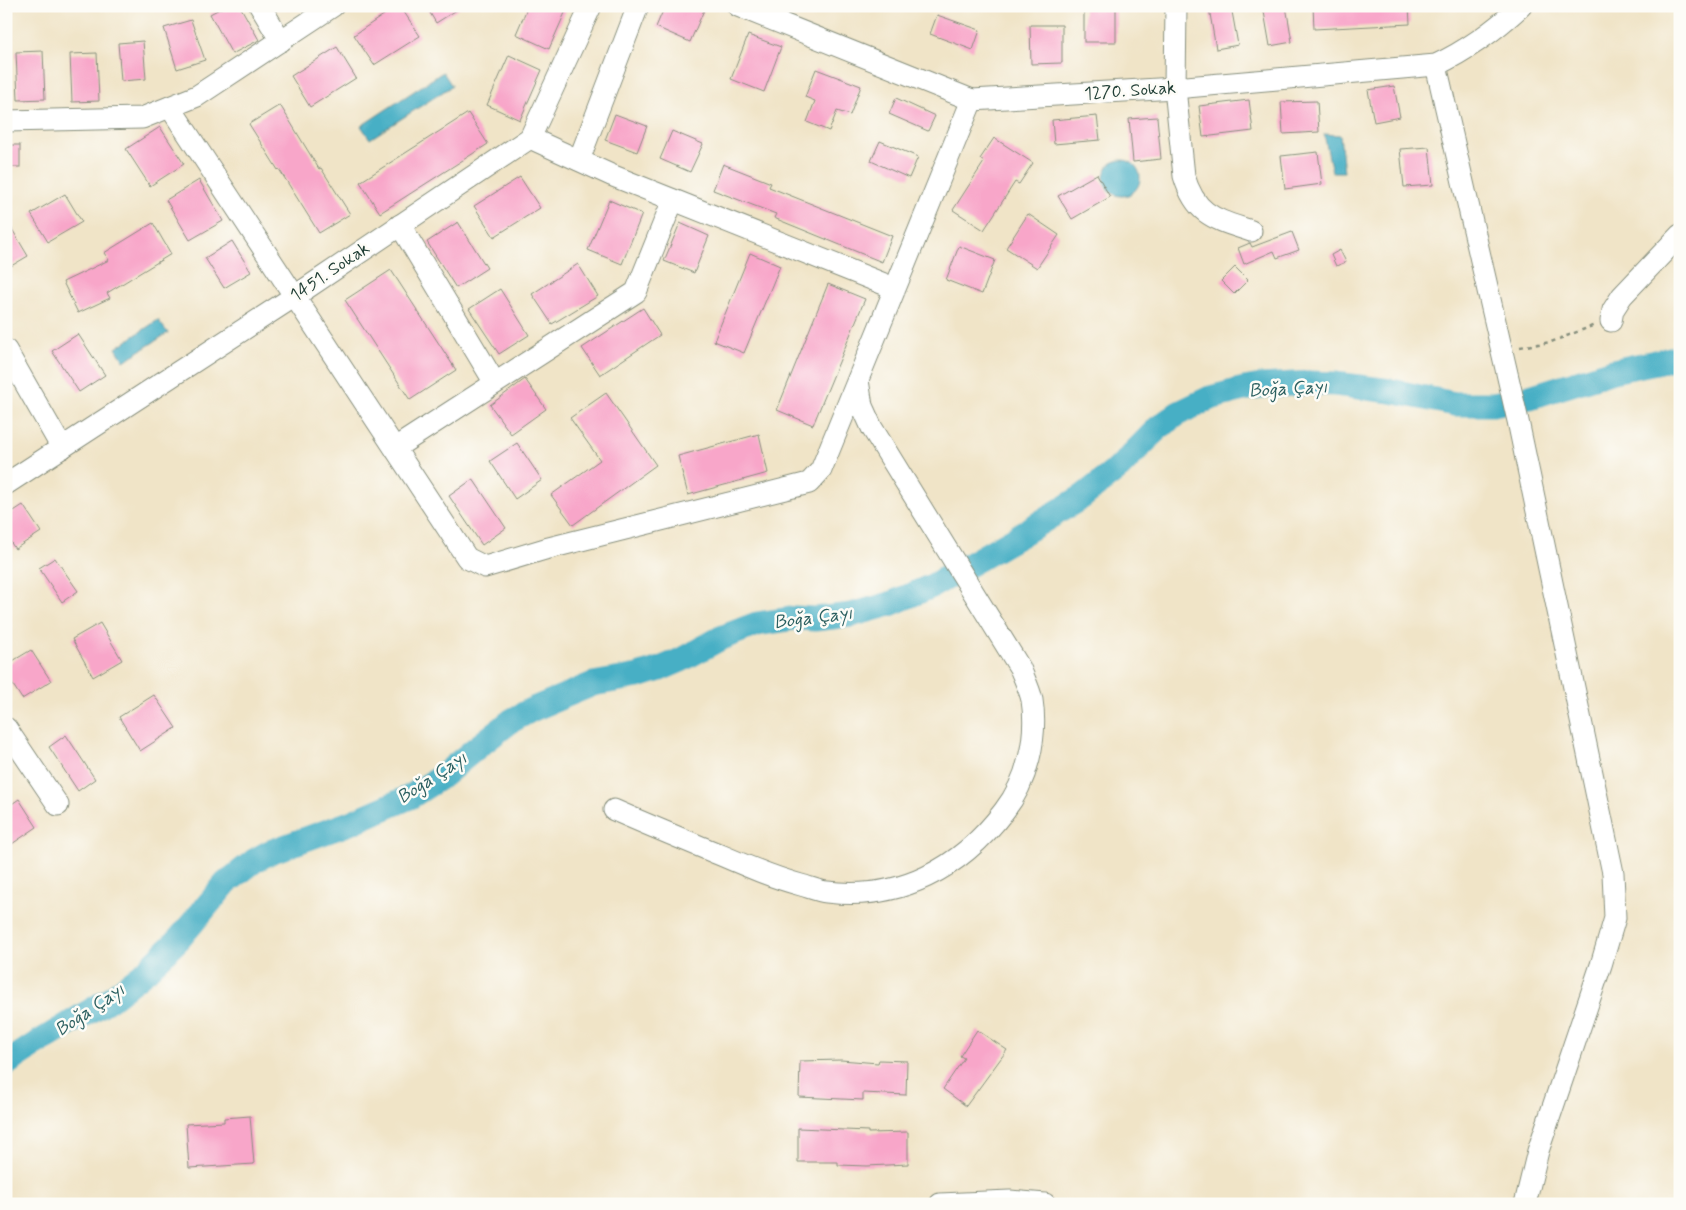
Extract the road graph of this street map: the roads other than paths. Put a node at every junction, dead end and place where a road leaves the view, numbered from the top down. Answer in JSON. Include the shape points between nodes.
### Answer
{"nodes":[{"id":1,"x":260,"y":6,"type":"edge"},
{"id":2,"x":333,"y":6,"type":"edge"},
{"id":3,"x":590,"y":6,"type":"edge"},
{"id":4,"x":638,"y":6,"type":"edge"},
{"id":5,"x":738,"y":6,"type":"edge"},
{"id":6,"x":1176,"y":6,"type":"edge"},
{"id":7,"x":1521,"y":6,"type":"edge"},
{"id":8,"x":281,"y":40,"type":"junction"},
{"id":9,"x":1436,"y":65,"type":"junction"},
{"id":10,"x":1175,"y":88,"type":"junction"},
{"id":11,"x":972,"y":100,"type":"junction"},
{"id":12,"x":170,"y":107,"type":"junction"},
{"id":13,"x":6,"y":121,"type":"edge"},
{"id":14,"x":530,"y":138,"type":"junction"},
{"id":15,"x":579,"y":160,"type":"junction"},
{"id":16,"x":674,"y":200,"type":"junction"},
{"id":17,"x":400,"y":226,"type":"junction"},
{"id":18,"x":1251,"y":231,"type":"dead end"},
{"id":19,"x":1680,"y":235,"type":"edge"},
{"id":20,"x":894,"y":288,"type":"junction"},
{"id":21,"x":295,"y":296,"type":"junction"},
{"id":22,"x":1611,"y":321,"type":"road end"},
{"id":23,"x":6,"y":350,"type":"edge"},
{"id":24,"x":858,"y":379,"type":"junction"},
{"id":25,"x":495,"y":383,"type":"junction"},
{"id":26,"x":62,"y":448,"type":"junction"},
{"id":27,"x":395,"y":448,"type":"junction"},
{"id":28,"x":6,"y":484,"type":"edge"},
{"id":29,"x":6,"y":728,"type":"edge"},
{"id":30,"x":58,"y":805,"type":"dead end"},
{"id":31,"x":614,"y":810,"type":"dead end"},
{"id":32,"x":940,"y":1204,"type":"edge"},
{"id":33,"x":1045,"y":1204,"type":"edge"},
{"id":34,"x":1525,"y":1204,"type":"edge"}],
"edges":[{"from":1,"to":8,"type":"street"},
{"from":2,"to":8,"type":"street"},
{"from":3,"to":14,"type":"street"},
{"from":4,"to":15,"type":"street"},
{"from":5,"to":11,"type":"street","name":"1270. Sokak"},
{"from":6,"to":10,"type":"street"},
{"from":7,"to":9,"type":"street","name":"1270. Sokak","via":[[1498,27]]},
{"from":8,"to":12,"type":"street","via":[[197,96]]},
{"from":9,"to":10,"type":"street","name":"1270. Sokak"},
{"from":9,"to":34,"type":"street","via":[[1518,421],[1613,873],[1615,918],[1538,1151]]},
{"from":10,"to":11,"type":"street","name":"1270. Sokak"},
{"from":10,"to":18,"type":"street","via":[[1184,176],[1190,193],[1210,216]]},
{"from":11,"to":20,"type":"street"},
{"from":12,"to":13,"type":"street","via":[[142,118]]},
{"from":12,"to":21,"type":"street"},
{"from":14,"to":15,"type":"street"},
{"from":14,"to":17,"type":"street","name":"1451. Sokak"},
{"from":15,"to":16,"type":"street"},
{"from":16,"to":20,"type":"street"},
{"from":16,"to":25,"type":"street","via":[[636,292]]},
{"from":17,"to":21,"type":"street","name":"1451. Sokak"},
{"from":17,"to":25,"type":"street"},
{"from":19,"to":22,"type":"street","via":[[1622,296],[1613,310]]},
{"from":20,"to":24,"type":"street"},
{"from":21,"to":26,"type":"street","name":"1451. Sokak"},
{"from":21,"to":27,"type":"street"},
{"from":23,"to":26,"type":"street"},
{"from":24,"to":27,"type":"street","via":[[821,470],[809,483],[485,567],[467,558]]},
{"from":24,"to":31,"type":"street","via":[[862,406],[872,428],[1020,668],[1032,699],[1033,736],[1026,770],[1013,800],[988,832],[930,876],[895,889],[863,893],[826,892],[771,877]]},
{"from":25,"to":27,"type":"street"},
{"from":26,"to":28,"type":"street","name":"1451. Sokak"},
{"from":29,"to":30,"type":"street"},
{"from":32,"to":33,"type":"street","via":[[1010,1201]]}]}
